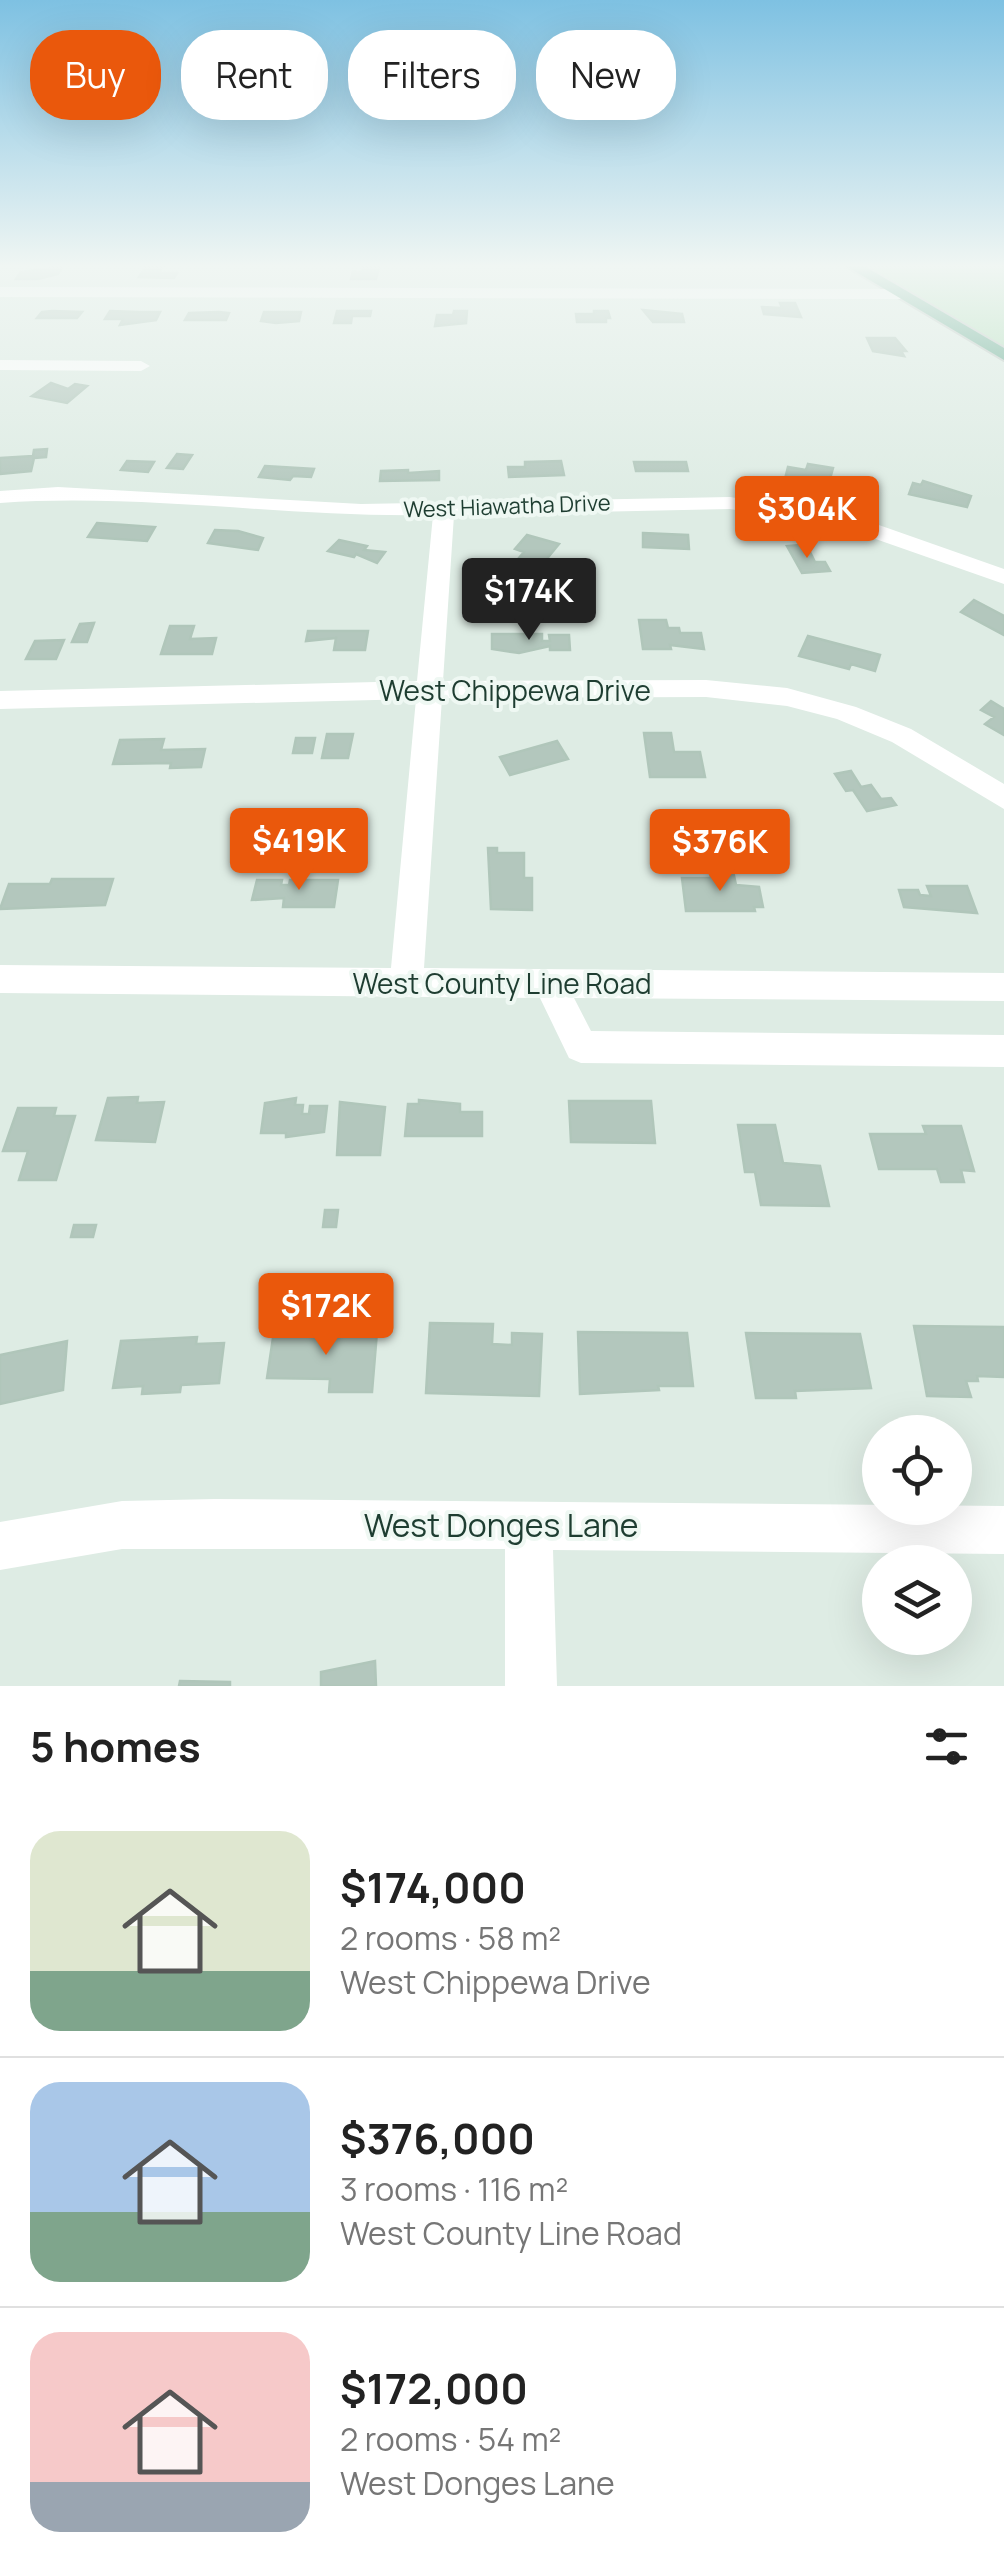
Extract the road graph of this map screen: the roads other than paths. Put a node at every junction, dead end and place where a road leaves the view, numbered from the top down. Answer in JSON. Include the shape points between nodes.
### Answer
{"nodes":[{"id":1,"x":0,"y":364,"type":"edge"},
{"id":2,"x":142,"y":366,"type":"dead end"},
{"id":3,"x":0,"y":497,"type":"edge"},
{"id":4,"x":444,"y":510,"type":"junction"},
{"id":5,"x":1004,"y":576,"type":"edge"},
{"id":6,"x":428,"y":689,"type":"junction"},
{"id":7,"x":0,"y":700,"type":"edge"},
{"id":8,"x":1004,"y":799,"type":"edge"},
{"id":9,"x":0,"y":979,"type":"edge"},
{"id":10,"x":406,"y":983,"type":"junction"},
{"id":11,"x":550,"y":984,"type":"junction"},
{"id":12,"x":1004,"y":987,"type":"edge"},
{"id":13,"x":1004,"y":1051,"type":"edge"},
{"id":14,"x":529,"y":1525,"type":"junction"},
{"id":15,"x":1004,"y":1530,"type":"edge"},
{"id":16,"x":0,"y":1546,"type":"edge"},
{"id":17,"x":531,"y":1686,"type":"edge"}],
"edges":[{"from":1,"to":2,"type":"street"},
{"from":3,"to":4,"type":"street","name":"West Hiawatha Drive","via":[[58,493]]},
{"from":4,"to":5,"type":"street","name":"West Hiawatha Drive","via":[[730,503],[851,523]]},
{"from":4,"to":6,"type":"street"},
{"from":6,"to":7,"type":"street","name":"West Chippewa Drive"},
{"from":6,"to":8,"type":"street","name":"West Chippewa Drive","via":[[784,696],[902,733]]},
{"from":6,"to":10,"type":"street"},
{"from":9,"to":10,"type":"street","name":"West County Line Road"},
{"from":10,"to":11,"type":"street","name":"West County Line Road"},
{"from":11,"to":12,"type":"street","name":"West County Line Road"},
{"from":11,"to":13,"type":"street","via":[[580,1047]]},
{"from":14,"to":15,"type":"street","name":"West Donges Lane"},
{"from":14,"to":16,"type":"street","name":"West Donges Lane","via":[[122,1525]]},
{"from":14,"to":17,"type":"street"}]}
